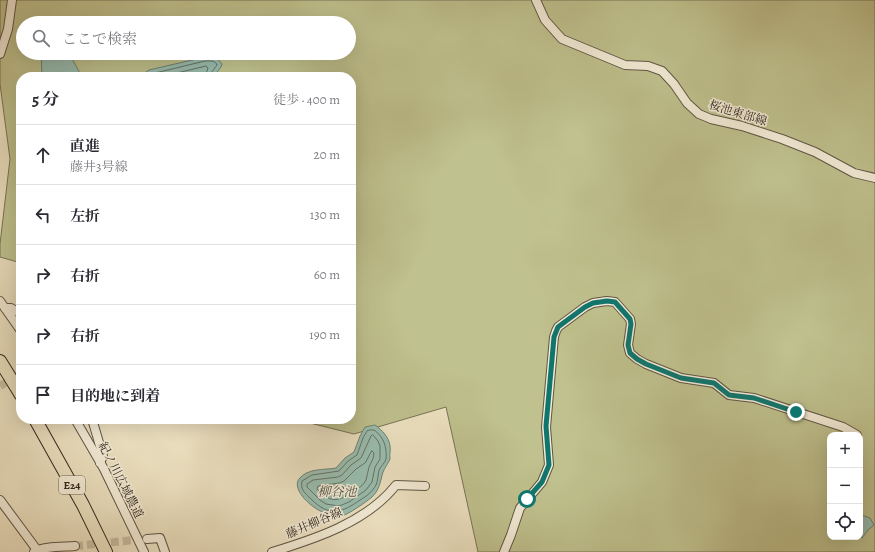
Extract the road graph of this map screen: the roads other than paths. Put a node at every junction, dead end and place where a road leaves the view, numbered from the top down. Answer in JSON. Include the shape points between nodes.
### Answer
{"nodes":[{"id":1,"x":12,"y":0,"type":"edge"},
{"id":2,"x":536,"y":0,"type":"edge"},
{"id":3,"x":0,"y":54,"type":"edge"},
{"id":4,"x":875,"y":178,"type":"edge"},
{"id":5,"x":0,"y":301,"type":"edge"},
{"id":6,"x":5,"y":308,"type":"junction"},
{"id":7,"x":16,"y":311,"type":"edge"},
{"id":8,"x":16,"y":324,"type":"edge"},
{"id":9,"x":0,"y":361,"type":"edge"},
{"id":10,"x":16,"y":387,"type":"edge"},
{"id":11,"x":38,"y":424,"type":"edge"},
{"id":12,"x":78,"y":424,"type":"edge"},
{"id":13,"x":93,"y":424,"type":"edge"},
{"id":14,"x":851,"y":432,"type":"edge"},
{"id":15,"x":100,"y":463,"type":"junction"},
{"id":16,"x":425,"y":486,"type":"dead end"},
{"id":17,"x":0,"y":500,"type":"edge"},
{"id":18,"x":147,"y":539,"type":"tunnel mouth"},
{"id":19,"x":75,"y":546,"type":"tunnel mouth"},
{"id":20,"x":36,"y":551,"type":"edge"},
{"id":21,"x":106,"y":552,"type":"edge"},
{"id":22,"x":144,"y":552,"type":"edge"},
{"id":23,"x":165,"y":552,"type":"edge"},
{"id":24,"x":272,"y":552,"type":"edge"},
{"id":25,"x":504,"y":552,"type":"edge"}],
"edges":[{"from":1,"to":3,"type":"street","via":[[8,29]]},
{"from":2,"to":4,"type":"street","name":"桜池東部線","via":[[545,20],[562,39],[625,65],[648,66],[662,71],[699,114],[711,120],[742,126],[782,139],[815,152],[854,173]]},
{"from":5,"to":6,"type":"street"},
{"from":6,"to":7,"type":"street"},
{"from":6,"to":8,"type":"street"},
{"from":9,"to":10,"type":"highway"},
{"from":11,"to":21,"type":"highway","number":"E24"},
{"from":12,"to":15,"type":"street","name":"紀ノ川広域農道"},
{"from":13,"to":15,"type":"street","via":[[103,456]]},
{"from":14,"to":25,"type":"street","via":[[843,427],[754,398],[729,395],[714,383],[681,378],[646,364],[630,353],[628,345],[631,324],[615,302],[600,302],[585,307],[558,327],[554,337],[546,426],[549,465],[542,482],[520,508],[512,536]]},
{"from":15,"to":22,"type":"street","name":"紀ノ川広域農道"},
{"from":16,"to":24,"type":"street","name":"藤井柳谷線","via":[[396,485],[381,500],[347,523],[322,536]]},
{"from":17,"to":20,"type":"street"},
{"from":18,"to":23,"type":"street","via":[[160,538]]},
{"from":19,"to":20,"type":"street"}]}
